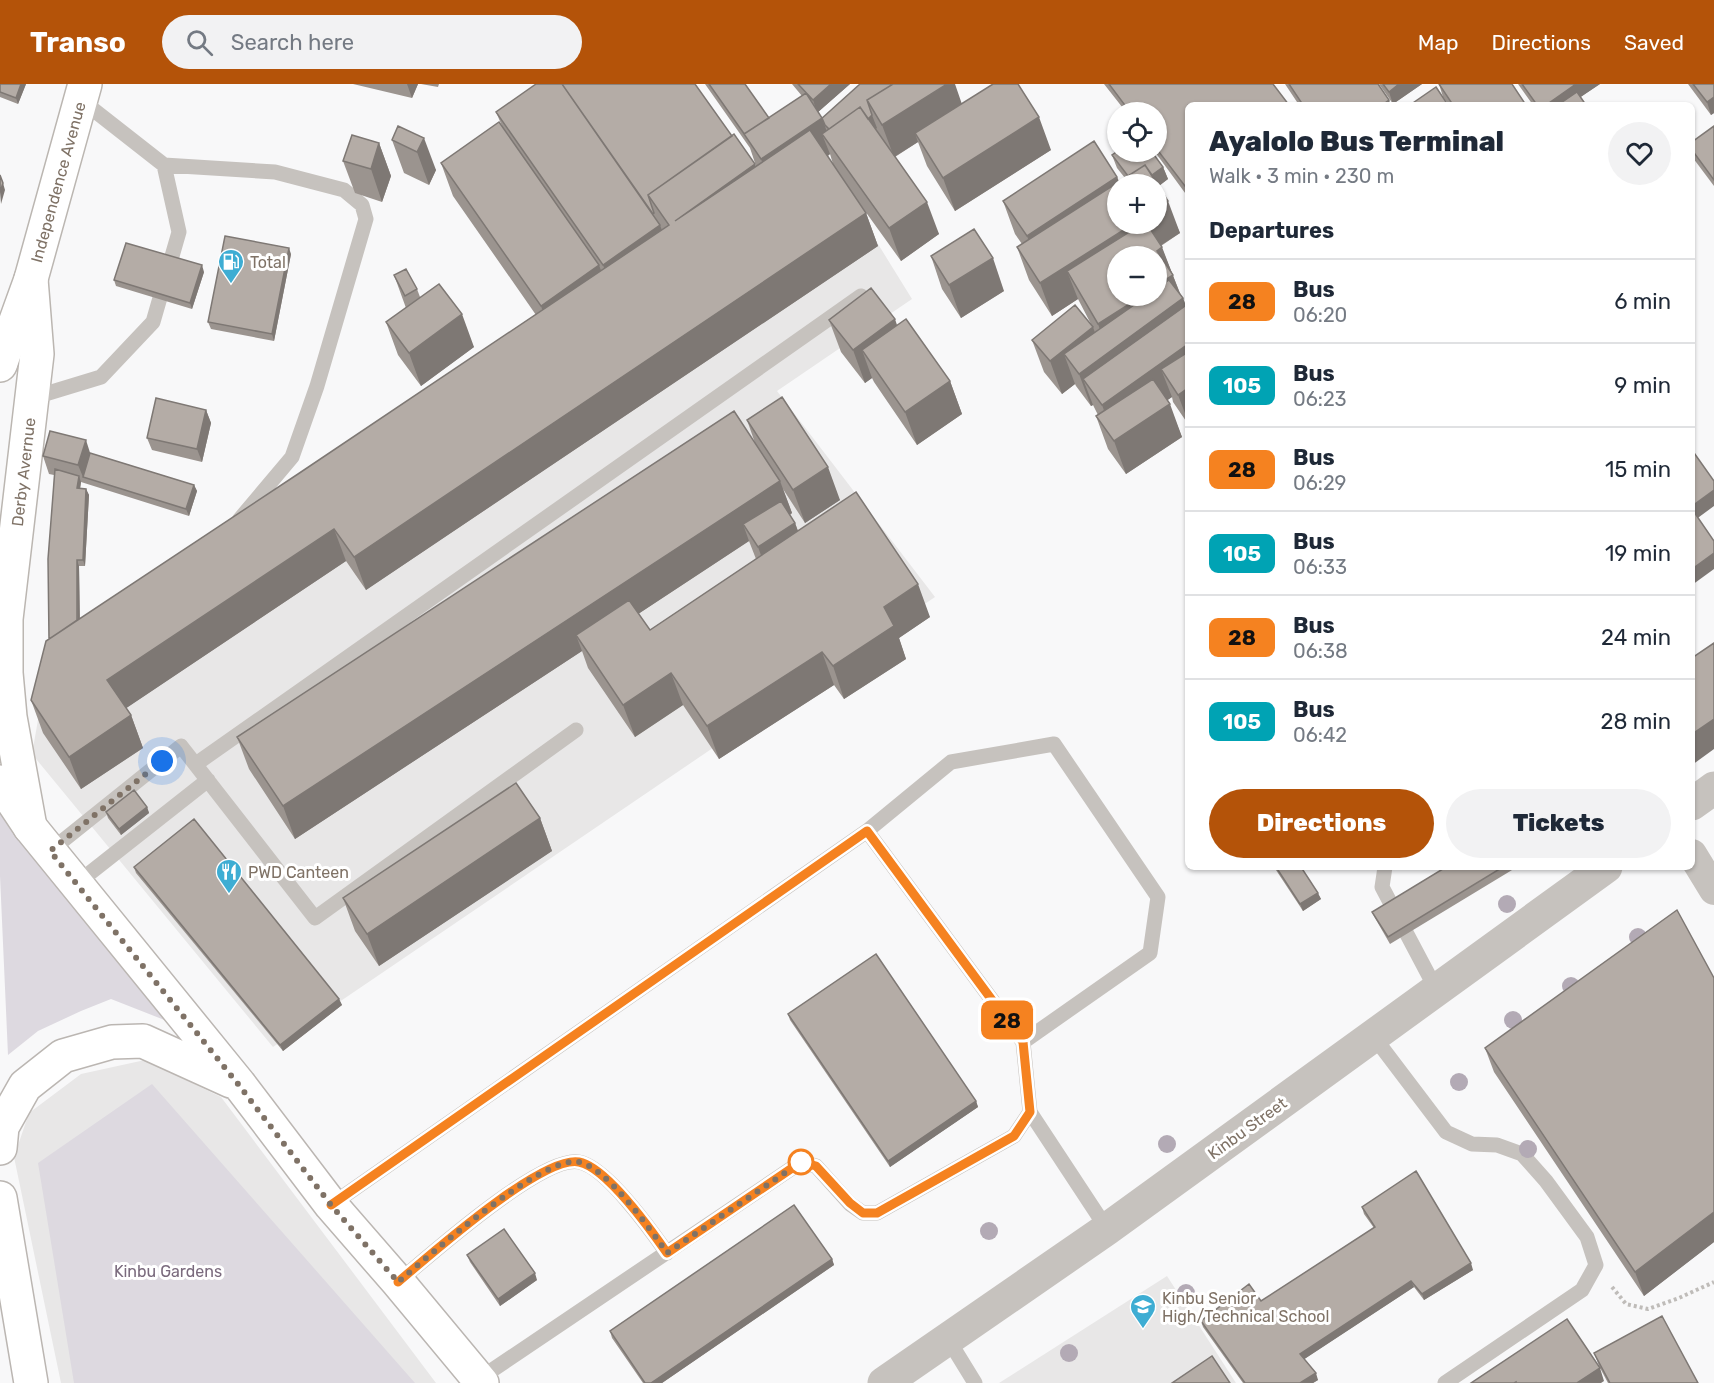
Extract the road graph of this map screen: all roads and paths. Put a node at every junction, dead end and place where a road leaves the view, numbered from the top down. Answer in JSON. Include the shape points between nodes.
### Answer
{"nodes":[{"id":1,"x":83,"y":92,"type":"edge"},
{"id":2,"x":164,"y":165,"type":"junction"},
{"id":3,"x":31,"y":279,"type":"junction"},
{"id":4,"x":869,"y":291,"type":"edge"},
{"id":5,"x":0,"y":363,"type":"edge"},
{"id":6,"x":32,"y":398,"type":"junction"},
{"id":7,"x":228,"y":529,"type":"edge"},
{"id":8,"x":576,"y":730,"type":"dead end"},
{"id":9,"x":196,"y":764,"type":"junction"},
{"id":10,"x":208,"y":780,"type":"junction"},
{"id":11,"x":0,"y":782,"type":"edge"},
{"id":12,"x":1714,"y":788,"type":"edge"},
{"id":13,"x":1695,"y":802,"type":"edge"},
{"id":14,"x":867,"y":831,"type":"junction"},
{"id":15,"x":40,"y":839,"type":"junction"},
{"id":16,"x":1695,"y":859,"type":"edge"},
{"id":17,"x":1385,"y":870,"type":"edge"},
{"id":18,"x":1602,"y":870,"type":"edge"},
{"id":19,"x":76,"y":884,"type":"junction"},
{"id":20,"x":1714,"y":890,"type":"edge"},
{"id":21,"x":1437,"y":991,"type":"junction"},
{"id":22,"x":1374,"y":1036,"type":"junction"},
{"id":23,"x":1023,"y":1042,"type":"junction"},
{"id":24,"x":238,"y":1084,"type":"junction"},
{"id":25,"x":1030,"y":1112,"type":"junction"},
{"id":26,"x":0,"y":1148,"type":"edge"},
{"id":27,"x":0,"y":1198,"type":"edge"},
{"id":28,"x":331,"y":1205,"type":"junction"},
{"id":29,"x":1107,"y":1229,"type":"junction"},
{"id":30,"x":667,"y":1253,"type":"junction"},
{"id":31,"x":1596,"y":1265,"type":"junction"},
{"id":32,"x":398,"y":1282,"type":"junction"},
{"id":33,"x":1714,"y":1282,"type":"edge"},
{"id":34,"x":948,"y":1339,"type":"junction"},
{"id":35,"x":481,"y":1381,"type":"edge"},
{"id":36,"x":31,"y":1383,"type":"edge"},
{"id":37,"x":884,"y":1383,"type":"edge"},
{"id":38,"x":975,"y":1383,"type":"edge"},
{"id":39,"x":1445,"y":1383,"type":"edge"}],
"edges":[{"from":1,"to":2,"type":"lane"},
{"from":1,"to":3,"type":"main road","name":"Independence Avenue"},
{"from":2,"to":6,"type":"lane","via":[[179,232],[153,322],[101,376]]},
{"from":2,"to":7,"type":"lane","via":[[275,172],[344,190],[362,205],[366,219],[325,363],[292,457]]},
{"from":3,"to":5,"type":"main road"},
{"from":3,"to":6,"type":"main road","name":"Derby Avernue","via":[[37,354]]},
{"from":4,"to":9,"type":"lane"},
{"from":6,"to":15,"type":"main road","name":"Derby Avernue","via":[[6,619],[6,673],[10,717]]},
{"from":8,"to":10,"type":"lane","via":[[315,918]]},
{"from":9,"to":10,"type":"lane"},
{"from":9,"to":15,"type":"lane","via":[[181,746]]},
{"from":10,"to":19,"type":"lane"},
{"from":11,"to":15,"type":"main road"},
{"from":12,"to":13,"type":"street"},
{"from":14,"to":23,"type":"lane"},
{"from":14,"to":23,"type":"lane","via":[[951,762],[1054,744],[1158,897],[1150,953]]},
{"from":14,"to":28,"type":"lane"},
{"from":15,"to":19,"type":"main road"},
{"from":16,"to":20,"type":"street"},
{"from":17,"to":21,"type":"lane","via":[[1382,887]]},
{"from":18,"to":21,"type":"street","name":"Kinbu Street"},
{"from":19,"to":24,"type":"main road"},
{"from":21,"to":22,"type":"street","name":"Kinbu Street"},
{"from":22,"to":29,"type":"street","name":"Kinbu Street"},
{"from":22,"to":31,"type":"lane","via":[[1446,1132],[1472,1144],[1497,1145],[1522,1154],[1587,1237]]},
{"from":23,"to":25,"type":"lane"},
{"from":24,"to":26,"type":"main road","via":[[143,1041],[112,1042],[63,1056],[25,1086],[2,1127]]},
{"from":24,"to":28,"type":"main road"},
{"from":25,"to":29,"type":"lane"},
{"from":25,"to":30,"type":"lane","via":[[1014,1136],[877,1213],[863,1213],[816,1166],[801,1162]]},
{"from":27,"to":36,"type":"main road"},
{"from":28,"to":32,"type":"main road"},
{"from":29,"to":34,"type":"street","name":"Kinbu Street"},
{"from":30,"to":32,"type":"lane","via":[[620,1194],[593,1168],[578,1162],[555,1165],[483,1211]]},
{"from":30,"to":35,"type":"lane"},
{"from":31,"to":33,"type":"path","via":[[1626,1304],[1648,1308]]},
{"from":31,"to":39,"type":"lane","via":[[1582,1290]]},
{"from":32,"to":35,"type":"main road"},
{"from":34,"to":37,"type":"street","name":"Kinbu Street"},
{"from":34,"to":38,"type":"lane"}]}
